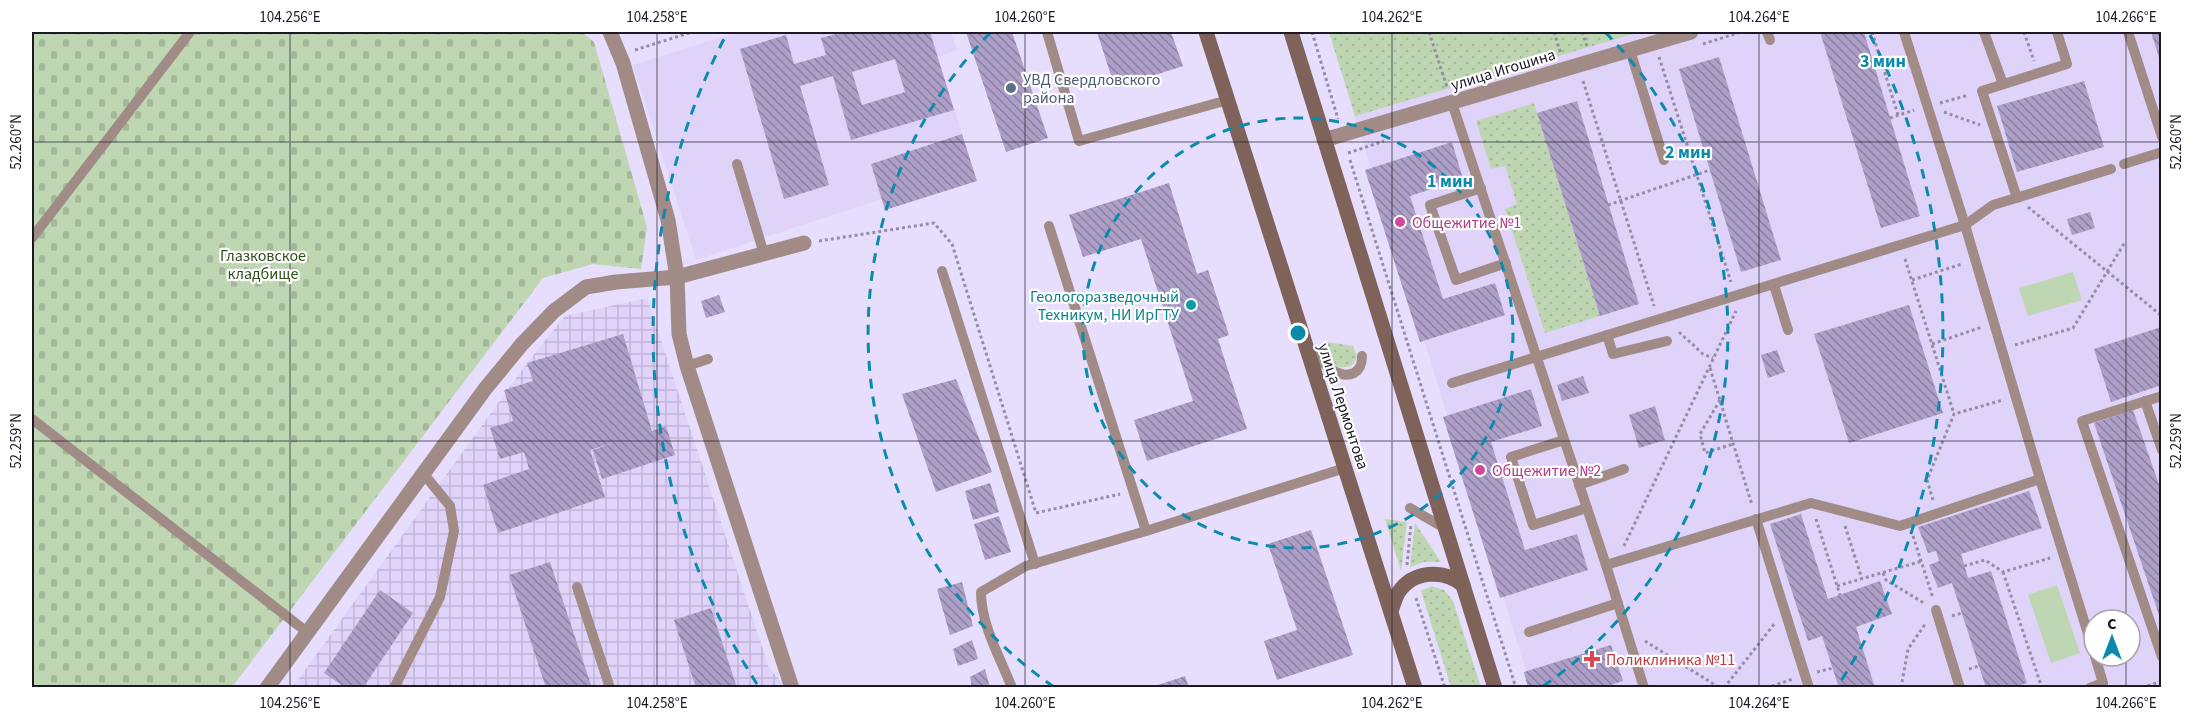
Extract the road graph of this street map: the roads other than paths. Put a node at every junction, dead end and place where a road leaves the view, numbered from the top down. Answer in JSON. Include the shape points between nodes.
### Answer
{"nodes":[{"id":1,"x":190,"y":32,"type":"edge"},
{"id":2,"x":600,"y":32,"type":"edge"},
{"id":3,"x":1047,"y":32,"type":"edge"},
{"id":4,"x":1206,"y":32,"type":"edge"},
{"id":5,"x":1291,"y":32,"type":"edge"},
{"id":6,"x":1691,"y":32,"type":"edge"},
{"id":7,"x":1904,"y":32,"type":"edge"},
{"id":8,"x":1984,"y":32,"type":"edge"},
{"id":9,"x":2057,"y":32,"type":"edge"},
{"id":10,"x":2128,"y":32,"type":"edge"},
{"id":11,"x":615,"y":42,"type":"edge"},
{"id":12,"x":1630,"y":50,"type":"junction"},
{"id":13,"x":2003,"y":84,"type":"junction"},
{"id":14,"x":1450,"y":97,"type":"junction"},
{"id":15,"x":1228,"y":100,"type":"junction"},
{"id":16,"x":2162,"y":137,"type":"edge"},
{"id":17,"x":1324,"y":140,"type":"junction"},
{"id":18,"x":2162,"y":152,"type":"edge"},
{"id":19,"x":1664,"y":160,"type":"dead end"},
{"id":20,"x":737,"y":164,"type":"dead end"},
{"id":21,"x":2124,"y":164,"type":"dead end"},
{"id":22,"x":2111,"y":169,"type":"dead end"},
{"id":23,"x":1481,"y":188,"type":"junction"},
{"id":24,"x":2017,"y":198,"type":"junction"},
{"id":25,"x":1965,"y":225,"type":"junction"},
{"id":26,"x":1049,"y":226,"type":"dead end"},
{"id":27,"x":32,"y":238,"type":"edge"},
{"id":28,"x":804,"y":243,"type":"road end"},
{"id":29,"x":764,"y":254,"type":"junction"},
{"id":30,"x":1506,"y":262,"type":"junction"},
{"id":31,"x":942,"y":271,"type":"dead end"},
{"id":32,"x":677,"y":277,"type":"junction"},
{"id":33,"x":1774,"y":285,"type":"junction"},
{"id":34,"x":1788,"y":330,"type":"dead end"},
{"id":35,"x":1607,"y":335,"type":"junction"},
{"id":36,"x":1666,"y":341,"type":"dead end"},
{"id":37,"x":1307,"y":350,"type":"junction"},
{"id":38,"x":1362,"y":356,"type":"dead end"},
{"id":39,"x":1537,"y":356,"type":"junction"},
{"id":40,"x":708,"y":359,"type":"dead end"},
{"id":41,"x":687,"y":366,"type":"junction"},
{"id":42,"x":1452,"y":383,"type":"dead end"},
{"id":43,"x":2162,"y":396,"type":"edge"},
{"id":44,"x":2145,"y":401,"type":"junction"},
{"id":45,"x":32,"y":419,"type":"edge"},
{"id":46,"x":1564,"y":440,"type":"junction"},
{"id":47,"x":2162,"y":450,"type":"edge"},
{"id":48,"x":1345,"y":468,"type":"junction"},
{"id":49,"x":1624,"y":469,"type":"dead end"},
{"id":50,"x":423,"y":473,"type":"junction"},
{"id":51,"x":2040,"y":479,"type":"junction"},
{"id":52,"x":1579,"y":485,"type":"junction"},
{"id":53,"x":1410,"y":508,"type":"road end"},
{"id":54,"x":1587,"y":508,"type":"junction"},
{"id":55,"x":1756,"y":519,"type":"junction"},
{"id":56,"x":1446,"y":529,"type":"junction"},
{"id":57,"x":1146,"y":531,"type":"junction"},
{"id":58,"x":1035,"y":564,"type":"junction"},
{"id":59,"x":1606,"y":565,"type":"junction"},
{"id":60,"x":1463,"y":585,"type":"junction"},
{"id":61,"x":577,"y":587,"type":"dead end"},
{"id":62,"x":1618,"y":603,"type":"junction"},
{"id":63,"x":1936,"y":610,"type":"road end"},
{"id":64,"x":1391,"y":611,"type":"junction"},
{"id":65,"x":2082,"y":613,"type":"edge"},
{"id":66,"x":307,"y":632,"type":"junction"},
{"id":67,"x":1529,"y":632,"type":"dead end"},
{"id":68,"x":2162,"y":657,"type":"edge"},
{"id":69,"x":2099,"y":668,"type":"edge"},
{"id":70,"x":267,"y":687,"type":"edge"},
{"id":71,"x":394,"y":687,"type":"edge"},
{"id":72,"x":610,"y":687,"type":"edge"},
{"id":73,"x":792,"y":687,"type":"edge"},
{"id":74,"x":1012,"y":687,"type":"edge"},
{"id":75,"x":1415,"y":687,"type":"edge"},
{"id":76,"x":1495,"y":687,"type":"edge"},
{"id":77,"x":1644,"y":687,"type":"edge"},
{"id":78,"x":1809,"y":687,"type":"edge"},
{"id":79,"x":1960,"y":687,"type":"edge"},
{"id":80,"x":2090,"y":687,"type":"edge"}],
"edges":[{"from":1,"to":27,"type":"lane"},
{"from":2,"to":11,"type":"lane"},
{"from":3,"to":15,"type":"lane","via":[[1079,141]]},
{"from":4,"to":15,"type":"main road","name":"улица Лермонтова"},
{"from":5,"to":17,"type":"main road"},
{"from":6,"to":12,"type":"street","name":"улица Игошина"},
{"from":7,"to":25,"type":"lane"},
{"from":8,"to":13,"type":"lane"},
{"from":9,"to":13,"type":"lane","via":[[2067,64]]},
{"from":10,"to":16,"type":"lane"},
{"from":11,"to":32,"type":"street","via":[[668,220]]},
{"from":12,"to":14,"type":"street","name":"улица Игошина"},
{"from":12,"to":19,"type":"lane"},
{"from":13,"to":24,"type":"lane","via":[[1982,91]]},
{"from":14,"to":17,"type":"street","name":"улица Игошина"},
{"from":14,"to":23,"type":"lane"},
{"from":15,"to":37,"type":"main road","name":"улица Лермонтова"},
{"from":17,"to":56,"type":"main road"},
{"from":18,"to":21,"type":"lane"},
{"from":20,"to":29,"type":"lane"},
{"from":22,"to":24,"type":"lane"},
{"from":23,"to":30,"type":"lane"},
{"from":23,"to":30,"type":"lane","via":[[1430,205],[1456,280]]},
{"from":24,"to":25,"type":"lane","via":[[1993,205]]},
{"from":25,"to":33,"type":"lane"},
{"from":25,"to":51,"type":"lane"},
{"from":26,"to":57,"type":"lane"},
{"from":28,"to":29,"type":"street"},
{"from":29,"to":32,"type":"street"},
{"from":30,"to":39,"type":"lane"},
{"from":31,"to":58,"type":"lane"},
{"from":32,"to":41,"type":"street","via":[[680,334]]},
{"from":32,"to":50,"type":"street","via":[[586,287],[554,311],[485,388]]},
{"from":33,"to":34,"type":"lane"},
{"from":33,"to":35,"type":"lane"},
{"from":35,"to":36,"type":"lane","via":[[1613,354]]},
{"from":35,"to":39,"type":"lane"},
{"from":37,"to":38,"type":"lane","via":[[1344,375],[1359,369]]},
{"from":37,"to":48,"type":"main road","name":"улица Лермонтова"},
{"from":39,"to":42,"type":"lane"},
{"from":39,"to":46,"type":"lane"},
{"from":40,"to":41,"type":"lane"},
{"from":41,"to":73,"type":"street"},
{"from":43,"to":44,"type":"lane"},
{"from":44,"to":47,"type":"lane"},
{"from":44,"to":68,"type":"lane","via":[[2082,422]]},
{"from":45,"to":66,"type":"lane"},
{"from":46,"to":52,"type":"lane"},
{"from":46,"to":54,"type":"lane","via":[[1511,457],[1533,525]]},
{"from":48,"to":57,"type":"lane"},
{"from":48,"to":64,"type":"main road","name":"улица Лермонтова"},
{"from":49,"to":52,"type":"lane"},
{"from":50,"to":66,"type":"street"},
{"from":50,"to":71,"type":"lane","via":[[450,506],[454,531],[440,597]]},
{"from":51,"to":55,"type":"lane","via":[[1900,526],[1810,502]]},
{"from":51,"to":65,"type":"lane"},
{"from":52,"to":54,"type":"lane"},
{"from":53,"to":56,"type":"lane"},
{"from":54,"to":59,"type":"lane"},
{"from":55,"to":59,"type":"lane"},
{"from":55,"to":78,"type":"lane"},
{"from":56,"to":60,"type":"main road"},
{"from":57,"to":58,"type":"lane"},
{"from":58,"to":74,"type":"lane","via":[[981,592],[989,630]]},
{"from":59,"to":62,"type":"lane"},
{"from":60,"to":64,"type":"main road","via":[[1455,578],[1434,573],[1419,578],[1398,593]]},
{"from":60,"to":76,"type":"main road"},
{"from":61,"to":72,"type":"lane"},
{"from":62,"to":67,"type":"lane"},
{"from":62,"to":77,"type":"lane"},
{"from":63,"to":79,"type":"lane"},
{"from":64,"to":75,"type":"main road","name":"улица Лермонтова"},
{"from":66,"to":70,"type":"street"},
{"from":69,"to":80,"type":"lane","via":[[2103,683]]}]}
